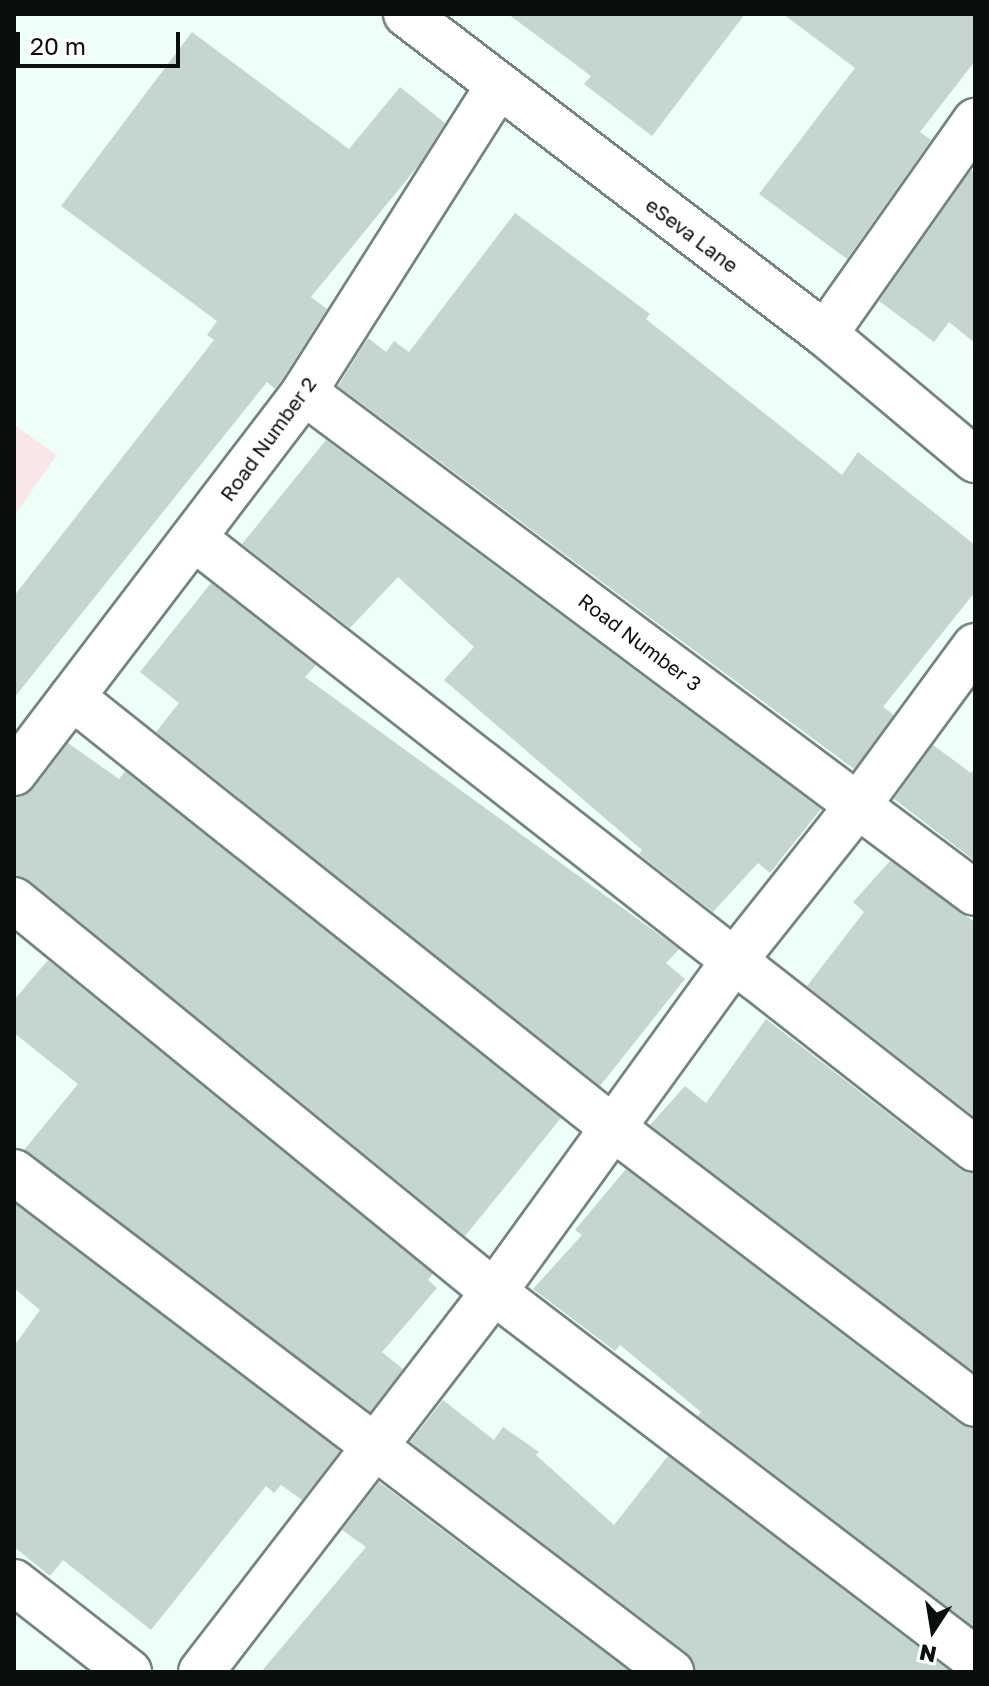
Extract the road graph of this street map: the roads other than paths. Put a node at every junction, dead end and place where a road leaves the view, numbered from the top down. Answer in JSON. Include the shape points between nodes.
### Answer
{"nodes":[{"id":1,"x":406,"y":14,"type":"edge"},
{"id":2,"x":497,"y":88,"type":"junction"},
{"id":3,"x":975,"y":121,"type":"edge"},
{"id":4,"x":825,"y":334,"type":"junction"},
{"id":5,"x":304,"y":392,"type":"junction"},
{"id":6,"x":975,"y":460,"type":"edge"},
{"id":7,"x":195,"y":539,"type":"junction"},
{"id":8,"x":975,"y":646,"type":"edge"},
{"id":9,"x":72,"y":697,"type":"junction"},
{"id":10,"x":14,"y":773,"type":"edge"},
{"id":11,"x":859,"y":804,"type":"junction"},
{"id":12,"x":975,"y":893,"type":"edge"},
{"id":13,"x":14,"y":900,"type":"edge"},
{"id":14,"x":734,"y":961,"type":"junction"},
{"id":15,"x":613,"y":1128,"type":"junction"},
{"id":16,"x":975,"y":1149,"type":"edge"},
{"id":17,"x":14,"y":1172,"type":"edge"},
{"id":18,"x":494,"y":1292,"type":"junction"},
{"id":19,"x":975,"y":1404,"type":"edge"},
{"id":20,"x":371,"y":1446,"type":"junction"},
{"id":21,"x":14,"y":1582,"type":"edge"},
{"id":22,"x":975,"y":1659,"type":"edge"},
{"id":23,"x":129,"y":1672,"type":"edge"},
{"id":24,"x":201,"y":1672,"type":"edge"},
{"id":25,"x":671,"y":1672,"type":"edge"}],
"edges":[{"from":1,"to":2,"type":"street","name":"eSeva Lane"},
{"from":2,"to":4,"type":"street","name":"eSeva Lane"},
{"from":2,"to":5,"type":"street","name":"Road Number 2"},
{"from":3,"to":4,"type":"street"},
{"from":4,"to":6,"type":"street","name":"eSeva Lane"},
{"from":5,"to":7,"type":"street","name":"Road Number 2"},
{"from":5,"to":11,"type":"street","name":"Road Number 3"},
{"from":7,"to":9,"type":"street","name":"Road Number 2"},
{"from":7,"to":14,"type":"street"},
{"from":8,"to":11,"type":"street"},
{"from":9,"to":10,"type":"street","name":"Road Number 2"},
{"from":9,"to":15,"type":"street"},
{"from":11,"to":12,"type":"street","name":"Road Number 3"},
{"from":11,"to":14,"type":"street"},
{"from":13,"to":18,"type":"street"},
{"from":14,"to":15,"type":"street"},
{"from":14,"to":16,"type":"street"},
{"from":15,"to":18,"type":"street"},
{"from":15,"to":19,"type":"street"},
{"from":17,"to":20,"type":"street"},
{"from":18,"to":20,"type":"street"},
{"from":18,"to":22,"type":"street"},
{"from":20,"to":24,"type":"street"},
{"from":20,"to":25,"type":"street"},
{"from":21,"to":23,"type":"street"}]}
